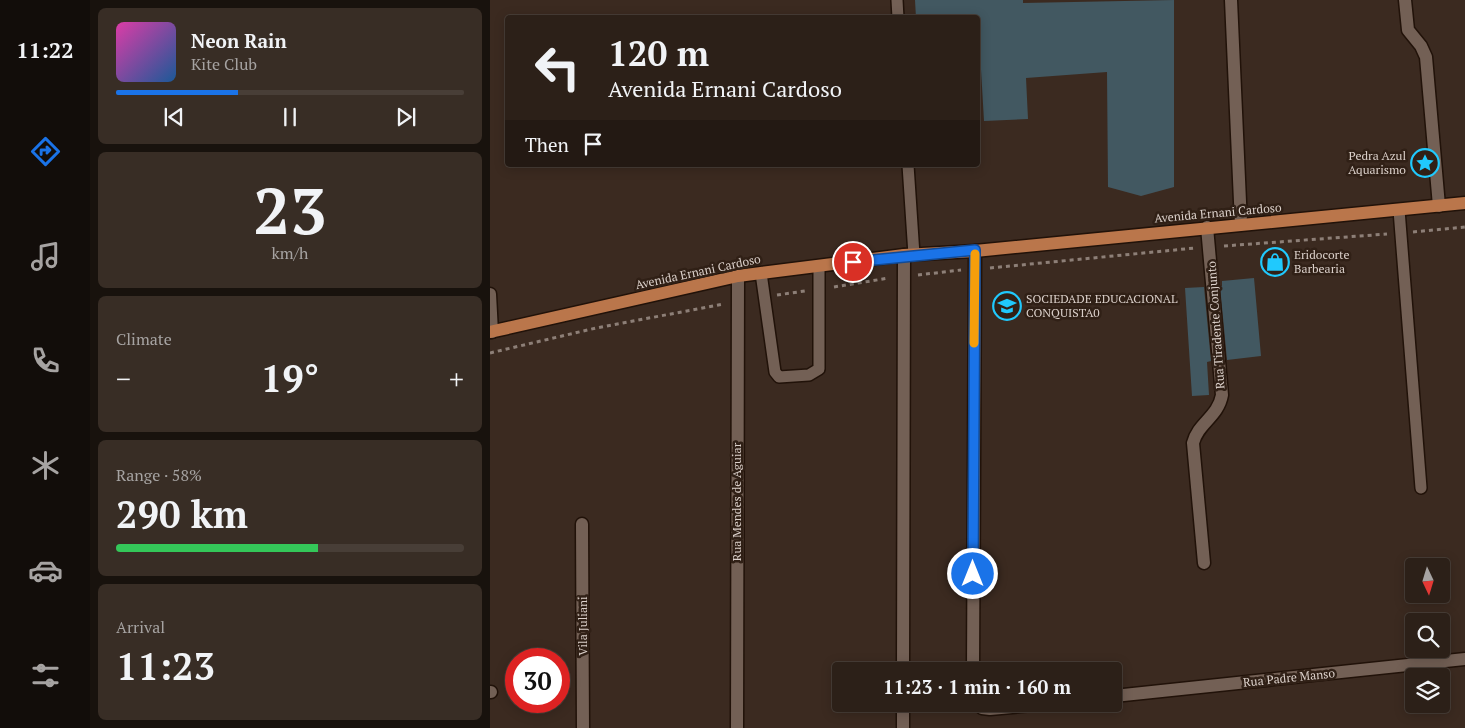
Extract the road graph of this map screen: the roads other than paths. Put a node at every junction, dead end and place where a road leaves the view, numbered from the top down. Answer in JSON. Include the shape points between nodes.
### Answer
{"nodes":[{"id":1,"x":897,"y":0,"type":"edge"},
{"id":2,"x":1231,"y":0,"type":"edge"},
{"id":3,"x":1405,"y":0,"type":"edge"},
{"id":4,"x":898,"y":15,"type":"edge"},
{"id":5,"x":908,"y":167,"type":"edge"},
{"id":6,"x":1465,"y":203,"type":"edge"},
{"id":7,"x":1439,"y":206,"type":"junction"},
{"id":8,"x":1399,"y":210,"type":"junction"},
{"id":9,"x":1241,"y":224,"type":"junction"},
{"id":10,"x":1208,"y":227,"type":"junction"},
{"id":11,"x":975,"y":250,"type":"junction"},
{"id":12,"x":909,"y":255,"type":"junction"},
{"id":13,"x":819,"y":266,"type":"junction"},
{"id":14,"x":761,"y":273,"type":"junction"},
{"id":15,"x":738,"y":276,"type":"junction"},
{"id":16,"x":490,"y":294,"type":"edge"},
{"id":17,"x":491,"y":332,"type":"edge"},
{"id":18,"x":1421,"y":488,"type":"dead end"},
{"id":19,"x":582,"y":524,"type":"dead end"},
{"id":20,"x":1204,"y":563,"type":"dead end"},
{"id":21,"x":1465,"y":659,"type":"edge"},
{"id":22,"x":903,"y":662,"type":"edge"},
{"id":23,"x":973,"y":662,"type":"edge"},
{"id":24,"x":1122,"y":695,"type":"edge"},
{"id":25,"x":903,"y":712,"type":"edge"},
{"id":26,"x":584,"y":728,"type":"edge"},
{"id":27,"x":737,"y":728,"type":"edge"},
{"id":28,"x":903,"y":728,"type":"edge"}],
"edges":[{"from":1,"to":4,"type":"lane"},
{"from":2,"to":9,"type":"street"},
{"from":3,"to":7,"type":"street","via":[[1408,30],[1426,57]]},
{"from":5,"to":12,"type":"lane"},
{"from":6,"to":7,"type":"main road","name":"Avenida Ernani Cardoso"},
{"from":7,"to":8,"type":"main road","name":"Avenida Ernani Cardoso"},
{"from":8,"to":9,"type":"main road","name":"Avenida Ernani Cardoso"},
{"from":8,"to":18,"type":"lane"},
{"from":9,"to":10,"type":"main road","name":"Avenida Ernani Cardoso"},
{"from":10,"to":11,"type":"main road","name":"Avenida Ernani Cardoso"},
{"from":10,"to":20,"type":"street","name":"Rua Tiradente Conjunto","via":[[1222,395],[1216,412],[1198,430],[1193,443]]},
{"from":11,"to":12,"type":"main road","name":"Avenida Ernani Cardoso"},
{"from":11,"to":23,"type":"street"},
{"from":12,"to":13,"type":"main road","name":"Avenida Ernani Cardoso"},
{"from":12,"to":22,"type":"street"},
{"from":13,"to":14,"type":"main road","name":"Avenida Ernani Cardoso"},
{"from":13,"to":14,"type":"lane","via":[[819,369],[809,375],[779,377],[775,372]]},
{"from":14,"to":15,"type":"main road","name":"Avenida Ernani Cardoso"},
{"from":15,"to":17,"type":"main road","name":"Avenida Ernani Cardoso"},
{"from":15,"to":27,"type":"street","name":"Rua Mendes de Aguiar"},
{"from":16,"to":17,"type":"street"},
{"from":19,"to":26,"type":"street","name":"Vila Juliani"},
{"from":21,"to":24,"type":"street","name":"Rua Padre Manso"},
{"from":25,"to":28,"type":"street"}]}
